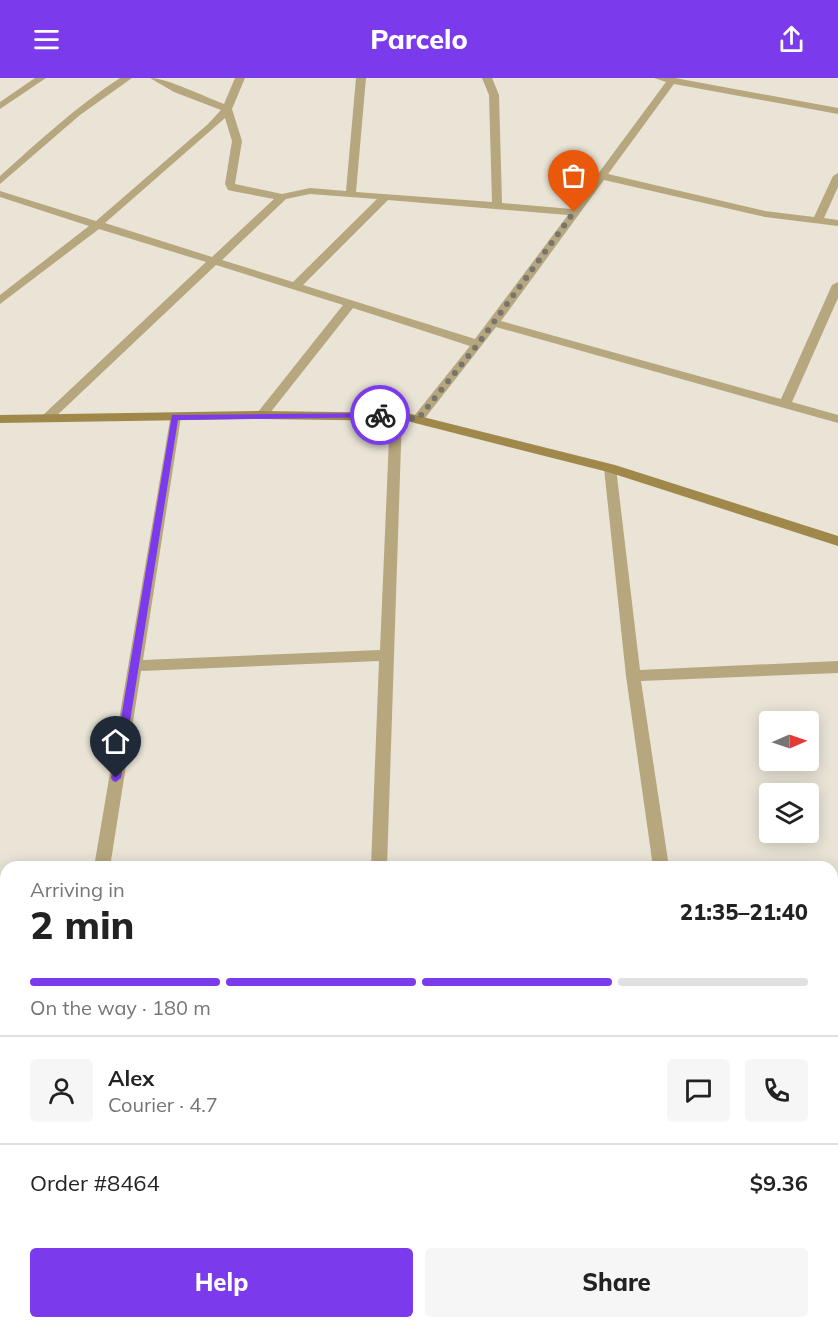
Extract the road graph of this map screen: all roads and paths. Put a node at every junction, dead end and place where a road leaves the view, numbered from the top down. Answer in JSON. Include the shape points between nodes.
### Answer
{"nodes":[{"id":1,"x":41,"y":78,"type":"edge"},
{"id":2,"x":127,"y":78,"type":"edge"},
{"id":3,"x":155,"y":78,"type":"edge"},
{"id":4,"x":240,"y":78,"type":"edge"},
{"id":5,"x":361,"y":78,"type":"edge"},
{"id":6,"x":487,"y":78,"type":"edge"},
{"id":7,"x":659,"y":78,"type":"edge"},
{"id":8,"x":672,"y":81,"type":"junction"},
{"id":9,"x":1,"y":104,"type":"edge"},
{"id":10,"x":227,"y":109,"type":"junction"},
{"id":11,"x":838,"y":111,"type":"edge"},
{"id":12,"x":601,"y":176,"type":"junction"},
{"id":13,"x":838,"y":176,"type":"edge"},
{"id":14,"x":0,"y":181,"type":"edge"},
{"id":15,"x":0,"y":194,"type":"edge"},
{"id":16,"x":351,"y":194,"type":"junction"},
{"id":17,"x":386,"y":196,"type":"junction"},
{"id":18,"x":282,"y":197,"type":"junction"},
{"id":19,"x":497,"y":205,"type":"junction"},
{"id":20,"x":574,"y":212,"type":"junction"},
{"id":21,"x":817,"y":222,"type":"junction"},
{"id":22,"x":838,"y":223,"type":"edge"},
{"id":23,"x":98,"y":225,"type":"junction"},
{"id":24,"x":213,"y":260,"type":"junction"},
{"id":25,"x":838,"y":285,"type":"edge"},
{"id":26,"x":296,"y":286,"type":"junction"},
{"id":27,"x":0,"y":301,"type":"edge"},
{"id":28,"x":350,"y":304,"type":"junction"},
{"id":29,"x":494,"y":323,"type":"junction"},
{"id":30,"x":478,"y":344,"type":"junction"},
{"id":31,"x":785,"y":405,"type":"junction"},
{"id":32,"x":262,"y":415,"type":"junction"},
{"id":33,"x":396,"y":415,"type":"junction"},
{"id":34,"x":175,"y":417,"type":"junction"},
{"id":35,"x":0,"y":419,"type":"edge"},
{"id":36,"x":46,"y":419,"type":"junction"},
{"id":37,"x":418,"y":419,"type":"junction"},
{"id":38,"x":838,"y":419,"type":"edge"},
{"id":39,"x":610,"y":468,"type":"junction"},
{"id":40,"x":838,"y":541,"type":"edge"},
{"id":41,"x":385,"y":655,"type":"junction"},
{"id":42,"x":135,"y":666,"type":"junction"},
{"id":43,"x":838,"y":666,"type":"edge"},
{"id":44,"x":633,"y":676,"type":"junction"},
{"id":45,"x":103,"y":861,"type":"edge"},
{"id":46,"x":379,"y":861,"type":"edge"},
{"id":47,"x":660,"y":861,"type":"edge"}],
"edges":[{"from":1,"to":9,"type":"street"},
{"from":2,"to":14,"type":"street","via":[[73,116]]},
{"from":3,"to":10,"type":"street"},
{"from":4,"to":10,"type":"street"},
{"from":5,"to":16,"type":"street"},
{"from":6,"to":19,"type":"street","via":[[494,95]]},
{"from":7,"to":8,"type":"street"},
{"from":8,"to":11,"type":"street"},
{"from":8,"to":12,"type":"street"},
{"from":10,"to":18,"type":"street","via":[[237,141],[232,188]]},
{"from":10,"to":23,"type":"street"},
{"from":12,"to":20,"type":"street"},
{"from":12,"to":21,"type":"street","via":[[765,214]]},
{"from":13,"to":21,"type":"street"},
{"from":15,"to":23,"type":"street"},
{"from":16,"to":17,"type":"street"},
{"from":16,"to":18,"type":"street","via":[[310,191]]},
{"from":17,"to":19,"type":"street"},
{"from":17,"to":26,"type":"street"},
{"from":18,"to":24,"type":"street"},
{"from":19,"to":20,"type":"street"},
{"from":20,"to":29,"type":"street"},
{"from":21,"to":22,"type":"street"},
{"from":23,"to":24,"type":"street"},
{"from":23,"to":27,"type":"street"},
{"from":24,"to":26,"type":"street"},
{"from":24,"to":36,"type":"street"},
{"from":25,"to":31,"type":"street"},
{"from":26,"to":28,"type":"street"},
{"from":28,"to":30,"type":"street"},
{"from":28,"to":32,"type":"street"},
{"from":29,"to":30,"type":"street"},
{"from":29,"to":31,"type":"street"},
{"from":30,"to":37,"type":"street"},
{"from":31,"to":38,"type":"street"},
{"from":32,"to":33,"type":"main road"},
{"from":32,"to":34,"type":"main road"},
{"from":33,"to":37,"type":"main road"},
{"from":33,"to":41,"type":"street"},
{"from":34,"to":36,"type":"main road"},
{"from":34,"to":42,"type":"street"},
{"from":35,"to":36,"type":"main road"},
{"from":37,"to":39,"type":"main road"},
{"from":39,"to":40,"type":"main road"},
{"from":39,"to":44,"type":"street"},
{"from":41,"to":42,"type":"street"},
{"from":41,"to":46,"type":"street"},
{"from":42,"to":45,"type":"street"},
{"from":43,"to":44,"type":"street"},
{"from":44,"to":47,"type":"street"}]}
